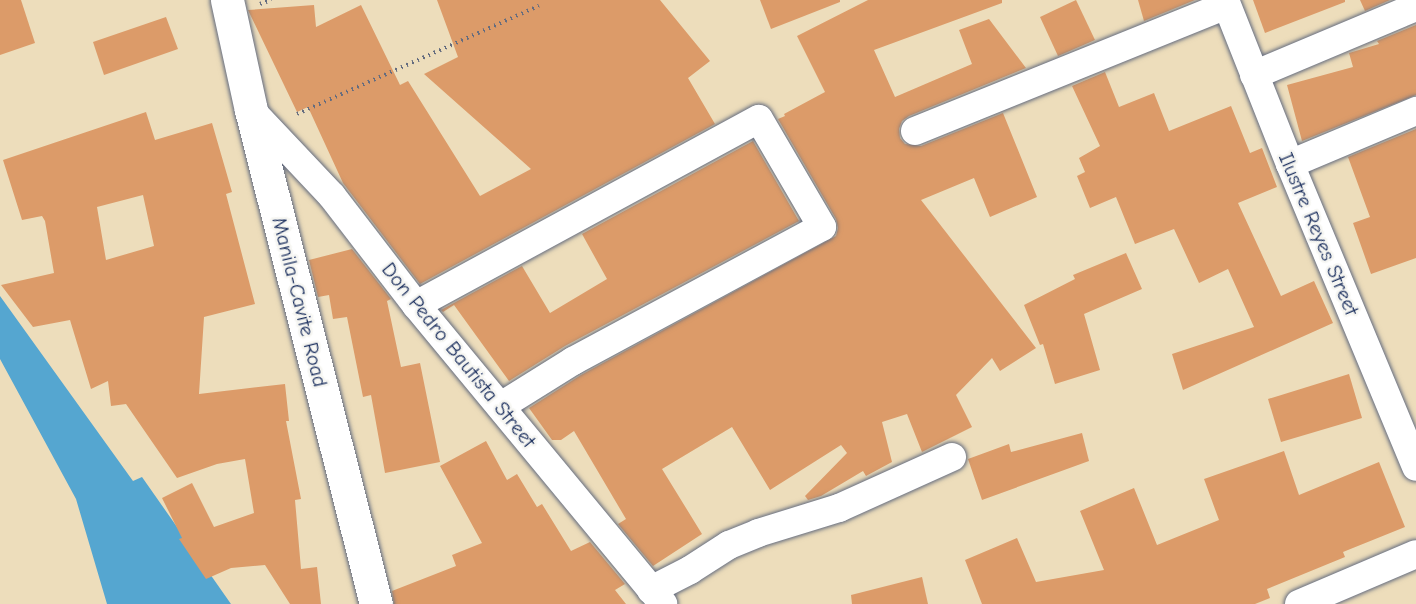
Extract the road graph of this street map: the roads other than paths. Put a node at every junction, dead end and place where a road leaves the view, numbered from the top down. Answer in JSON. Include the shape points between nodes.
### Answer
{"nodes":[{"id":1,"x":227,"y":0,"type":"edge"},
{"id":2,"x":1226,"y":3,"type":"edge"},
{"id":3,"x":1416,"y":7,"type":"edge"},
{"id":4,"x":1254,"y":75,"type":"junction"},
{"id":5,"x":1416,"y":111,"type":"edge"},
{"id":6,"x":258,"y":118,"type":"junction"},
{"id":7,"x":915,"y":131,"type":"dead end"},
{"id":8,"x":1290,"y":164,"type":"junction"},
{"id":9,"x":416,"y":305,"type":"junction"},
{"id":10,"x":501,"y":406,"type":"junction"},
{"id":11,"x":952,"y":457,"type":"dead end"},
{"id":12,"x":1416,"y":468,"type":"edge"},
{"id":13,"x":1416,"y":554,"type":"edge"},
{"id":14,"x":657,"y":597,"type":"edge"},
{"id":15,"x":376,"y":604,"type":"edge"},
{"id":16,"x":1299,"y":604,"type":"edge"}],
"edges":[{"from":1,"to":6,"type":"main road","name":"Manila-Cavite Road"},
{"from":2,"to":4,"type":"street","name":"Ilustre Reyes Street"},
{"from":2,"to":7,"type":"street"},
{"from":3,"to":4,"type":"street"},
{"from":4,"to":8,"type":"street","name":"Ilustre Reyes Street"},
{"from":5,"to":8,"type":"street"},
{"from":6,"to":9,"type":"street","name":"Don Pedro Bautista Street","via":[[332,196]]},
{"from":6,"to":15,"type":"main road","name":"Manila-Cavite Road"},
{"from":8,"to":12,"type":"street","name":"Ilustre Reyes Street"},
{"from":9,"to":10,"type":"street","name":"Don Pedro Bautista Street"},
{"from":9,"to":10,"type":"street","via":[[759,119],[822,227],[573,361]]},
{"from":10,"to":14,"type":"street","name":"Don Pedro Bautista Street"},
{"from":11,"to":14,"type":"street","via":[[839,508],[729,545]]},
{"from":13,"to":16,"type":"street"}]}
